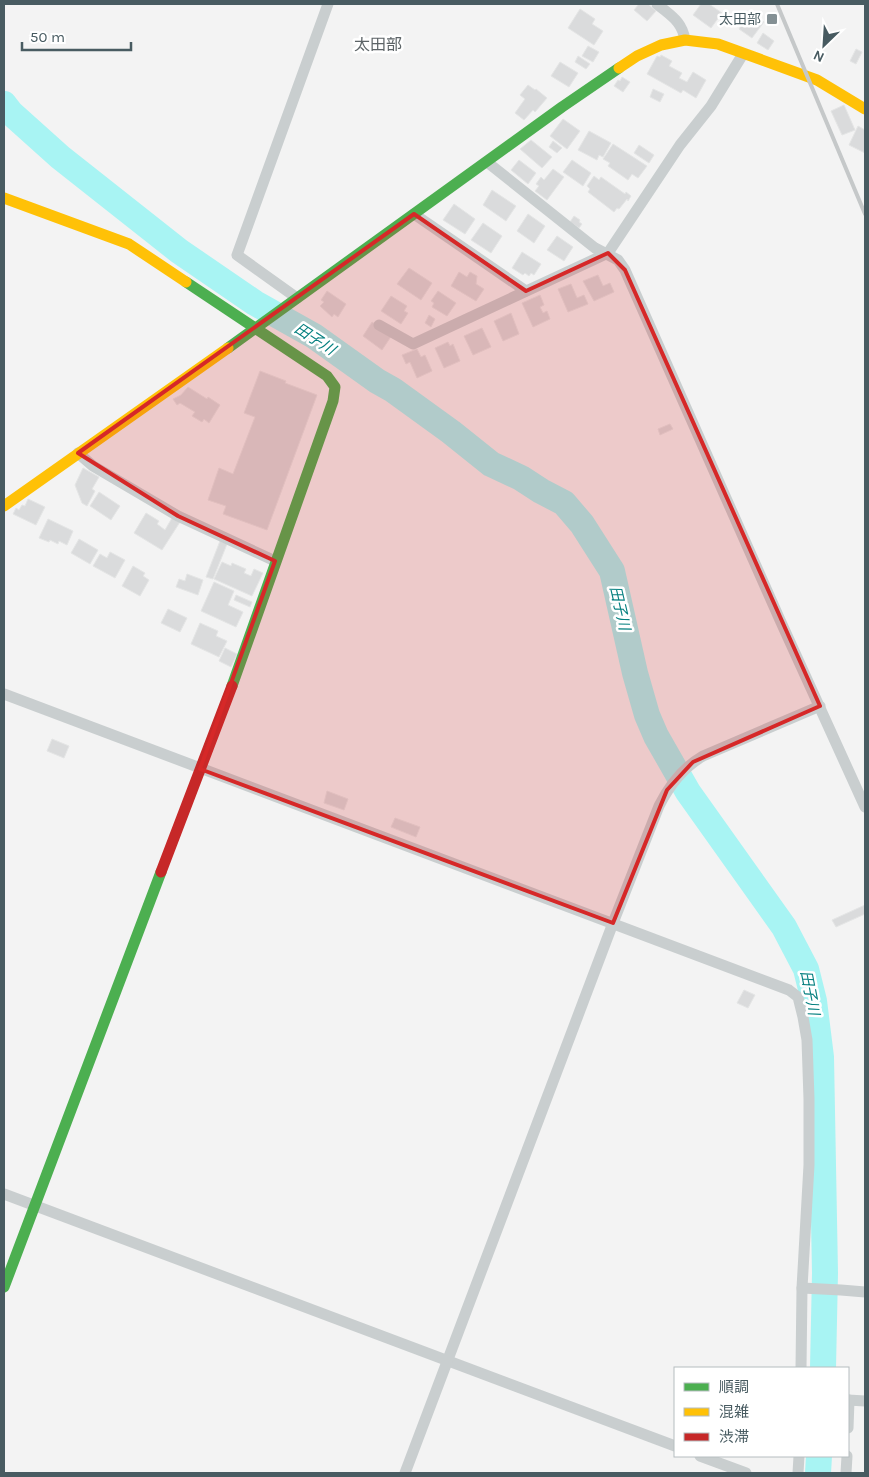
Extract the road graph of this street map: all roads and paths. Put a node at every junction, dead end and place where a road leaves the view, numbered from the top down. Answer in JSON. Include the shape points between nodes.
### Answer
{"nodes":[{"id":1,"x":328,"y":4,"type":"edge"},
{"id":2,"x":657,"y":4,"type":"edge"},
{"id":3,"x":685,"y":40,"type":"junction"},
{"id":4,"x":743,"y":54,"type":"junction"},
{"id":5,"x":865,"y":109,"type":"edge"},
{"id":6,"x":487,"y":162,"type":"junction"},
{"id":7,"x":4,"y":198,"type":"edge"},
{"id":8,"x":414,"y":214,"type":"junction"},
{"id":9,"x":608,"y":253,"type":"junction"},
{"id":10,"x":526,"y":291,"type":"junction"},
{"id":11,"x":292,"y":301,"type":"junction"},
{"id":12,"x":379,"y":325,"type":"dead end"},
{"id":13,"x":259,"y":326,"type":"junction"},
{"id":14,"x":78,"y":453,"type":"junction"},
{"id":15,"x":4,"y":506,"type":"edge"},
{"id":16,"x":275,"y":560,"type":"junction"},
{"id":17,"x":4,"y":694,"type":"edge"},
{"id":18,"x":820,"y":706,"type":"junction"},
{"id":19,"x":200,"y":769,"type":"junction"},
{"id":20,"x":865,"y":807,"type":"edge"},
{"id":21,"x":613,"y":923,"type":"junction"},
{"id":22,"x":4,"y":1194,"type":"edge"},
{"id":23,"x":34,"y":1206,"type":"junction"},
{"id":24,"x":4,"y":1287,"type":"edge"},
{"id":25,"x":806,"y":1288,"type":"junction"},
{"id":26,"x":865,"y":1292,"type":"edge"},
{"id":27,"x":448,"y":1360,"type":"junction"},
{"id":28,"x":801,"y":1367,"type":"edge"},
{"id":29,"x":849,"y":1400,"type":"edge"},
{"id":30,"x":865,"y":1401,"type":"edge"},
{"id":31,"x":674,"y":1446,"type":"edge"},
{"id":32,"x":703,"y":1457,"type":"edge"},
{"id":33,"x":798,"y":1457,"type":"edge"},
{"id":34,"x":847,"y":1457,"type":"edge"},
{"id":35,"x":405,"y":1473,"type":"edge"},
{"id":36,"x":746,"y":1473,"type":"edge"},
{"id":37,"x":798,"y":1473,"type":"edge"},
{"id":38,"x":846,"y":1473,"type":"edge"}],
"edges":[{"from":1,"to":11,"type":"street","via":[[237,255]]},
{"from":2,"to":3,"type":"street","via":[[680,24]]},
{"from":3,"to":4,"type":"street","via":[[718,44]]},
{"from":3,"to":6,"type":"street","via":[[661,45],[637,56]]},
{"from":4,"to":5,"type":"street","via":[[816,80]]},
{"from":4,"to":9,"type":"street","via":[[711,106],[680,145]]},
{"from":6,"to":8,"type":"street"},
{"from":6,"to":9,"type":"street","via":[[596,248]]},
{"from":7,"to":13,"type":"street","via":[[129,244]]},
{"from":8,"to":10,"type":"street"},
{"from":8,"to":11,"type":"street"},
{"from":9,"to":10,"type":"street"},
{"from":9,"to":18,"type":"street","via":[[626,270]]},
{"from":10,"to":12,"type":"street","via":[[413,344]]},
{"from":11,"to":13,"type":"street"},
{"from":13,"to":14,"type":"street"},
{"from":13,"to":16,"type":"street","via":[[327,376],[335,387],[333,401]]},
{"from":14,"to":15,"type":"street"},
{"from":14,"to":16,"type":"street","via":[[93,466],[178,516]]},
{"from":16,"to":19,"type":"street"},
{"from":17,"to":19,"type":"street"},
{"from":18,"to":20,"type":"street"},
{"from":18,"to":21,"type":"street","via":[[703,756],[670,786]]},
{"from":19,"to":21,"type":"street"},
{"from":19,"to":23,"type":"street"},
{"from":21,"to":25,"type":"street","via":[[789,990],[798,997],[806,1040],[809,1099]]},
{"from":21,"to":27,"type":"street"},
{"from":22,"to":23,"type":"street"},
{"from":23,"to":24,"type":"street"},
{"from":23,"to":27,"type":"street"},
{"from":25,"to":26,"type":"street"},
{"from":25,"to":28,"type":"street"},
{"from":27,"to":31,"type":"street"},
{"from":27,"to":35,"type":"street"},
{"from":29,"to":30,"type":"street"},
{"from":32,"to":36,"type":"street"},
{"from":33,"to":37,"type":"street"},
{"from":34,"to":38,"type":"street"}]}
